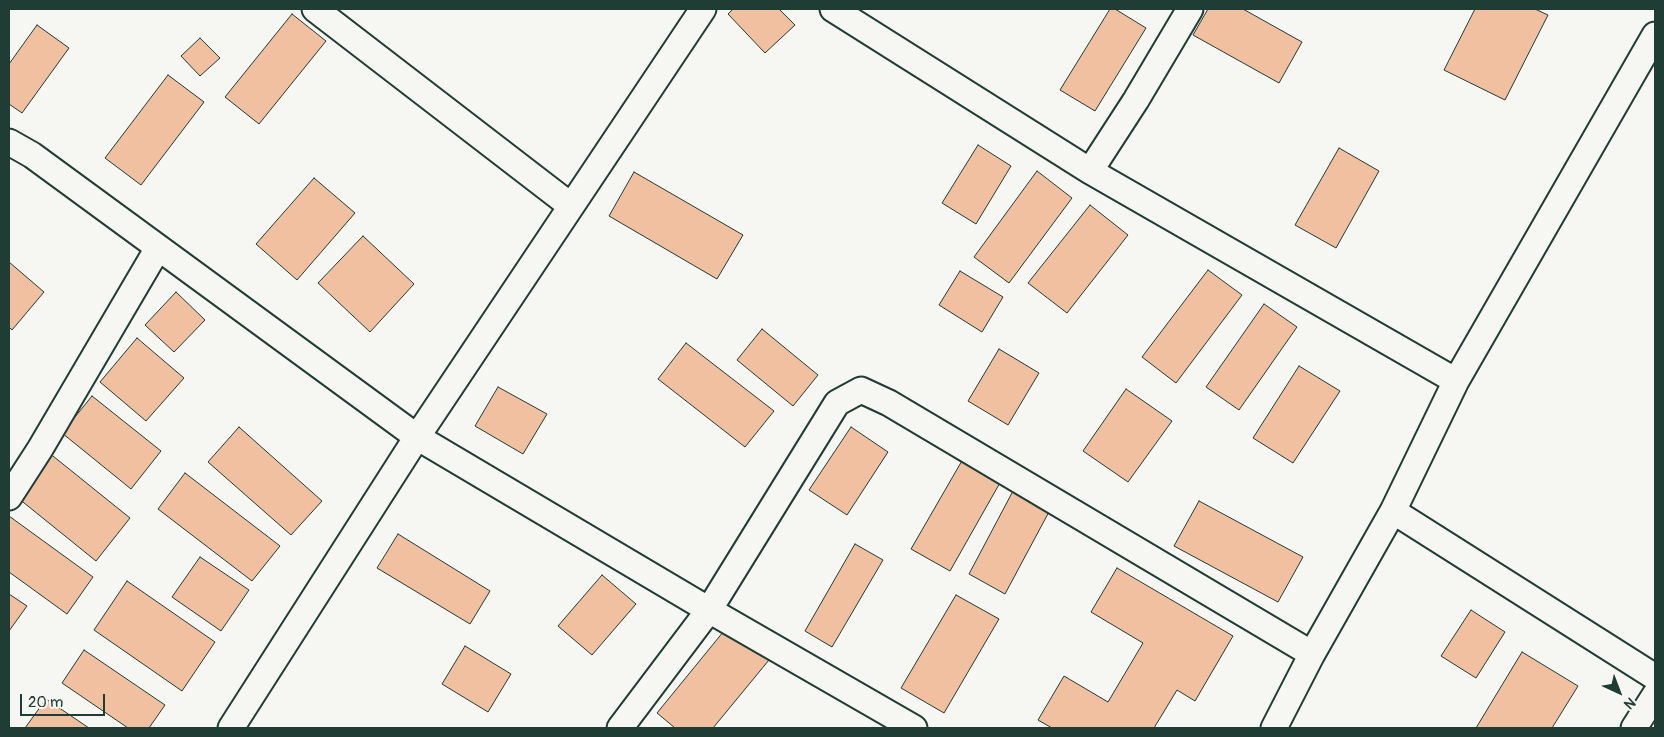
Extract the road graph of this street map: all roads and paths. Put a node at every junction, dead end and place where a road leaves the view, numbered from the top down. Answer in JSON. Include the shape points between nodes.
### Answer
{"nodes":[{"id":1,"x":315,"y":9,"type":"edge"},
{"id":2,"x":703,"y":9,"type":"edge"},
{"id":3,"x":833,"y":9,"type":"edge"},
{"id":4,"x":1190,"y":9,"type":"edge"},
{"id":5,"x":1655,"y":35,"type":"edge"},
{"id":6,"x":9,"y":142,"type":"edge"},
{"id":7,"x":1090,"y":171,"type":"junction"},
{"id":8,"x":571,"y":206,"type":"junction"},
{"id":9,"x":158,"y":248,"type":"junction"},
{"id":10,"x":1456,"y":380,"type":"junction"},
{"id":11,"x":417,"y":436,"type":"junction"},
{"id":12,"x":9,"y":497,"type":"edge"},
{"id":13,"x":1393,"y":511,"type":"junction"},
{"id":14,"x":709,"y":610,"type":"junction"},
{"id":15,"x":1312,"y":654,"type":"junction"},
{"id":16,"x":1655,"y":677,"type":"edge"},
{"id":17,"x":1655,"y":695,"type":"edge"},
{"id":18,"x":232,"y":728,"type":"edge"},
{"id":19,"x":620,"y":728,"type":"edge"},
{"id":20,"x":914,"y":728,"type":"edge"},
{"id":21,"x":1274,"y":728,"type":"edge"},
{"id":22,"x":1634,"y":728,"type":"edge"}],
"edges":[{"from":1,"to":8,"type":"street"},
{"from":2,"to":8,"type":"street"},
{"from":3,"to":7,"type":"street"},
{"from":4,"to":7,"type":"street"},
{"from":5,"to":10,"type":"street"},
{"from":6,"to":9,"type":"street","via":[[32,155]]},
{"from":7,"to":10,"type":"street"},
{"from":8,"to":11,"type":"street"},
{"from":9,"to":11,"type":"street"},
{"from":9,"to":12,"type":"street"},
{"from":10,"to":13,"type":"street"},
{"from":11,"to":14,"type":"street"},
{"from":11,"to":18,"type":"street"},
{"from":13,"to":15,"type":"street"},
{"from":13,"to":16,"type":"street"},
{"from":14,"to":15,"type":"street","via":[[837,403],[861,390]]},
{"from":14,"to":19,"type":"street"},
{"from":14,"to":20,"type":"street"},
{"from":15,"to":21,"type":"street"},
{"from":17,"to":22,"type":"street"}]}
